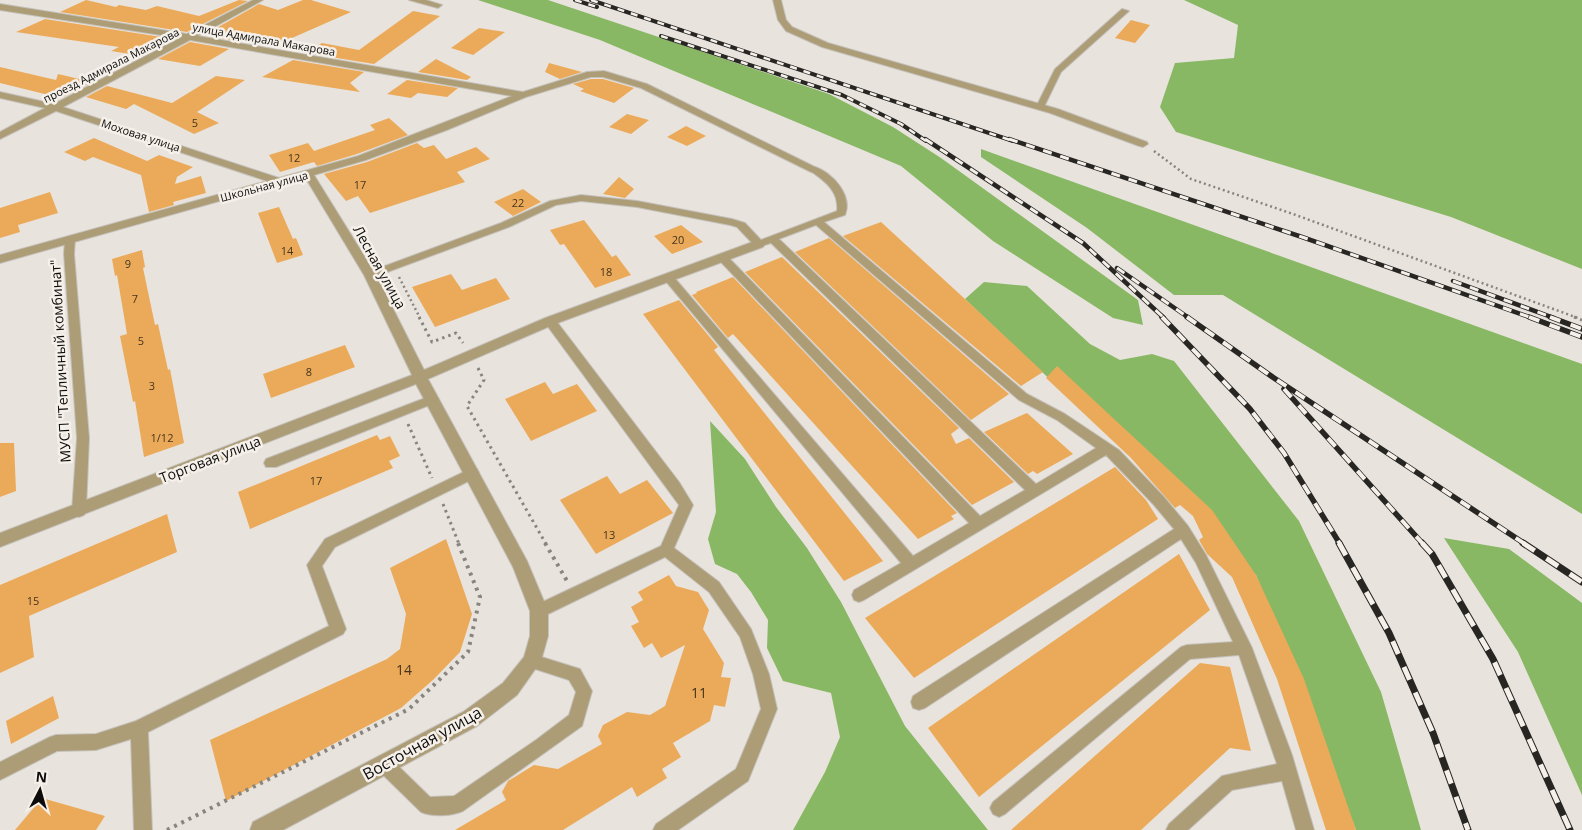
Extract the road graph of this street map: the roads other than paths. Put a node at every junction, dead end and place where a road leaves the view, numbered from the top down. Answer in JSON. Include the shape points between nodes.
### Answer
{"nodes":[{"id":1,"x":259,"y":0,"type":"edge"},
{"id":2,"x":413,"y":0,"type":"edge"},
{"id":3,"x":777,"y":0,"type":"edge"},
{"id":4,"x":438,"y":5,"type":"dead end"},
{"id":5,"x":0,"y":7,"type":"edge"},
{"id":6,"x":1124,"y":11,"type":"dead end"},
{"id":7,"x":189,"y":37,"type":"junction"},
{"id":8,"x":0,"y":95,"type":"edge"},
{"id":9,"x":523,"y":95,"type":"junction"},
{"id":10,"x":54,"y":106,"type":"junction"},
{"id":11,"x":1040,"y":107,"type":"junction"},
{"id":12,"x":0,"y":136,"type":"edge"},
{"id":13,"x":1143,"y":144,"type":"road end"},
{"id":14,"x":815,"y":170,"type":"joint"},
{"id":15,"x":308,"y":174,"type":"junction"},
{"id":16,"x":281,"y":182,"type":"junction"},
{"id":17,"x":817,"y":221,"type":"junction"},
{"id":18,"x":70,"y":239,"type":"junction"},
{"id":19,"x":773,"y":239,"type":"junction"},
{"id":20,"x":759,"y":244,"type":"junction"},
{"id":21,"x":0,"y":258,"type":"edge"},
{"id":22,"x":722,"y":258,"type":"junction"},
{"id":23,"x":370,"y":275,"type":"junction"},
{"id":24,"x":668,"y":277,"type":"junction"},
{"id":25,"x":550,"y":321,"type":"junction"},
{"id":26,"x":420,"y":377,"type":"junction"},
{"id":27,"x":433,"y":399,"type":"junction"},
{"id":28,"x":1106,"y":449,"type":"junction"},
{"id":29,"x":271,"y":463,"type":"dead end"},
{"id":30,"x":472,"y":473,"type":"junction"},
{"id":31,"x":1035,"y":491,"type":"junction"},
{"id":32,"x":79,"y":511,"type":"junction"},
{"id":33,"x":979,"y":524,"type":"junction"},
{"id":34,"x":1183,"y":530,"type":"junction"},
{"id":35,"x":0,"y":540,"type":"edge"},
{"id":36,"x":666,"y":550,"type":"junction"},
{"id":37,"x":911,"y":564,"type":"junction"},
{"id":38,"x":859,"y":595,"type":"dead end"},
{"id":39,"x":539,"y":611,"type":"junction"},
{"id":40,"x":1244,"y":648,"type":"junction"},
{"id":41,"x":532,"y":660,"type":"junction"},
{"id":42,"x":919,"y":702,"type":"dead end"},
{"id":43,"x":139,"y":728,"type":"junction"},
{"id":44,"x":384,"y":764,"type":"junction"},
{"id":45,"x":0,"y":771,"type":"edge"},
{"id":46,"x":1288,"y":771,"type":"junction"},
{"id":47,"x":999,"y":808,"type":"dead end"},
{"id":48,"x":143,"y":830,"type":"edge"},
{"id":49,"x":261,"y":830,"type":"edge"},
{"id":50,"x":662,"y":830,"type":"edge"},
{"id":51,"x":1175,"y":830,"type":"edge"},
{"id":52,"x":1305,"y":830,"type":"edge"}],
"edges":[{"from":1,"to":7,"type":"street","name":"проезд Адмирала Макарова"},
{"from":2,"to":4,"type":"street"},
{"from":3,"to":11,"type":"street","via":[[782,20],[789,29],[825,45]]},
{"from":5,"to":7,"type":"street","name":"улица Адмирала Макарова"},
{"from":6,"to":11,"type":"lane","via":[[1058,71]]},
{"from":7,"to":9,"type":"street","name":"улица Адмирала Макарова"},
{"from":7,"to":10,"type":"street","name":"проезд Адмирала Макарова"},
{"from":8,"to":10,"type":"street","name":"Моховая улица"},
{"from":9,"to":14,"type":"street","name":"Школьная улица","via":[[590,74],[604,74],[644,86]]},
{"from":9,"to":15,"type":"street","name":"Школьная улица","via":[[362,158]]},
{"from":10,"to":12,"type":"street","name":"проезд Адмирала Макарова"},
{"from":10,"to":16,"type":"street","name":"Моховая улица"},
{"from":11,"to":13,"type":"street"},
{"from":14,"to":17,"type":"lane","via":[[830,181],[844,204],[842,213]]},
{"from":15,"to":16,"type":"street","name":"Школьная улица"},
{"from":15,"to":23,"type":"street","name":"Лесная улица"},
{"from":16,"to":18,"type":"street","name":"Школьная улица"},
{"from":17,"to":19,"type":"lane"},
{"from":17,"to":28,"type":"lane","via":[[1023,397],[1061,417]]},
{"from":18,"to":21,"type":"street","name":"Школьная улица"},
{"from":18,"to":32,"type":"lane","name":"МУСП \"Тепличный комбинат\"","via":[[83,438]]},
{"from":19,"to":20,"type":"lane"},
{"from":19,"to":31,"type":"lane"},
{"from":20,"to":22,"type":"street","name":"Торговая улица"},
{"from":20,"to":23,"type":"lane","via":[[741,225],[732,222],[637,204],[581,198],[552,203],[505,225]]},
{"from":22,"to":24,"type":"street","name":"Торговая улица"},
{"from":22,"to":33,"type":"lane"},
{"from":23,"to":26,"type":"street","name":"Лесная улица"},
{"from":24,"to":25,"type":"street","name":"Торговая улица"},
{"from":24,"to":37,"type":"lane"},
{"from":25,"to":26,"type":"street","name":"Торговая улица"},
{"from":25,"to":36,"type":"lane","via":[[686,505]]},
{"from":26,"to":27,"type":"street","name":"Восточная улица"},
{"from":26,"to":32,"type":"street","name":"Торговая улица"},
{"from":27,"to":29,"type":"lane"},
{"from":27,"to":30,"type":"street","name":"Восточная улица"},
{"from":28,"to":31,"type":"lane"},
{"from":28,"to":34,"type":"lane","via":[[1159,501]]},
{"from":30,"to":39,"type":"street","name":"Восточная улица","via":[[521,566]]},
{"from":30,"to":43,"type":"lane","via":[[330,543],[314,565],[338,629]]},
{"from":31,"to":33,"type":"lane"},
{"from":32,"to":35,"type":"street","name":"Торговая улица"},
{"from":33,"to":37,"type":"lane"},
{"from":34,"to":40,"type":"lane","via":[[1201,559]]},
{"from":34,"to":42,"type":"lane"},
{"from":36,"to":39,"type":"lane"},
{"from":36,"to":50,"type":"lane","via":[[714,587],[746,634],[770,709],[742,775]]},
{"from":37,"to":38,"type":"lane"},
{"from":39,"to":41,"type":"street","name":"Восточная улица","via":[[539,636]]},
{"from":40,"to":46,"type":"lane"},
{"from":40,"to":47,"type":"lane","via":[[1187,652]]},
{"from":41,"to":44,"type":"street","name":"Восточная улица","via":[[510,689],[470,719]]},
{"from":41,"to":44,"type":"lane","via":[[574,674],[584,690],[576,720],[497,778],[457,806],[427,806]]},
{"from":43,"to":45,"type":"lane","via":[[96,742],[56,743]]},
{"from":43,"to":48,"type":"lane"},
{"from":44,"to":49,"type":"street","name":"Восточная улица"},
{"from":46,"to":51,"type":"lane","via":[[1228,782]]},
{"from":46,"to":52,"type":"lane"}]}
